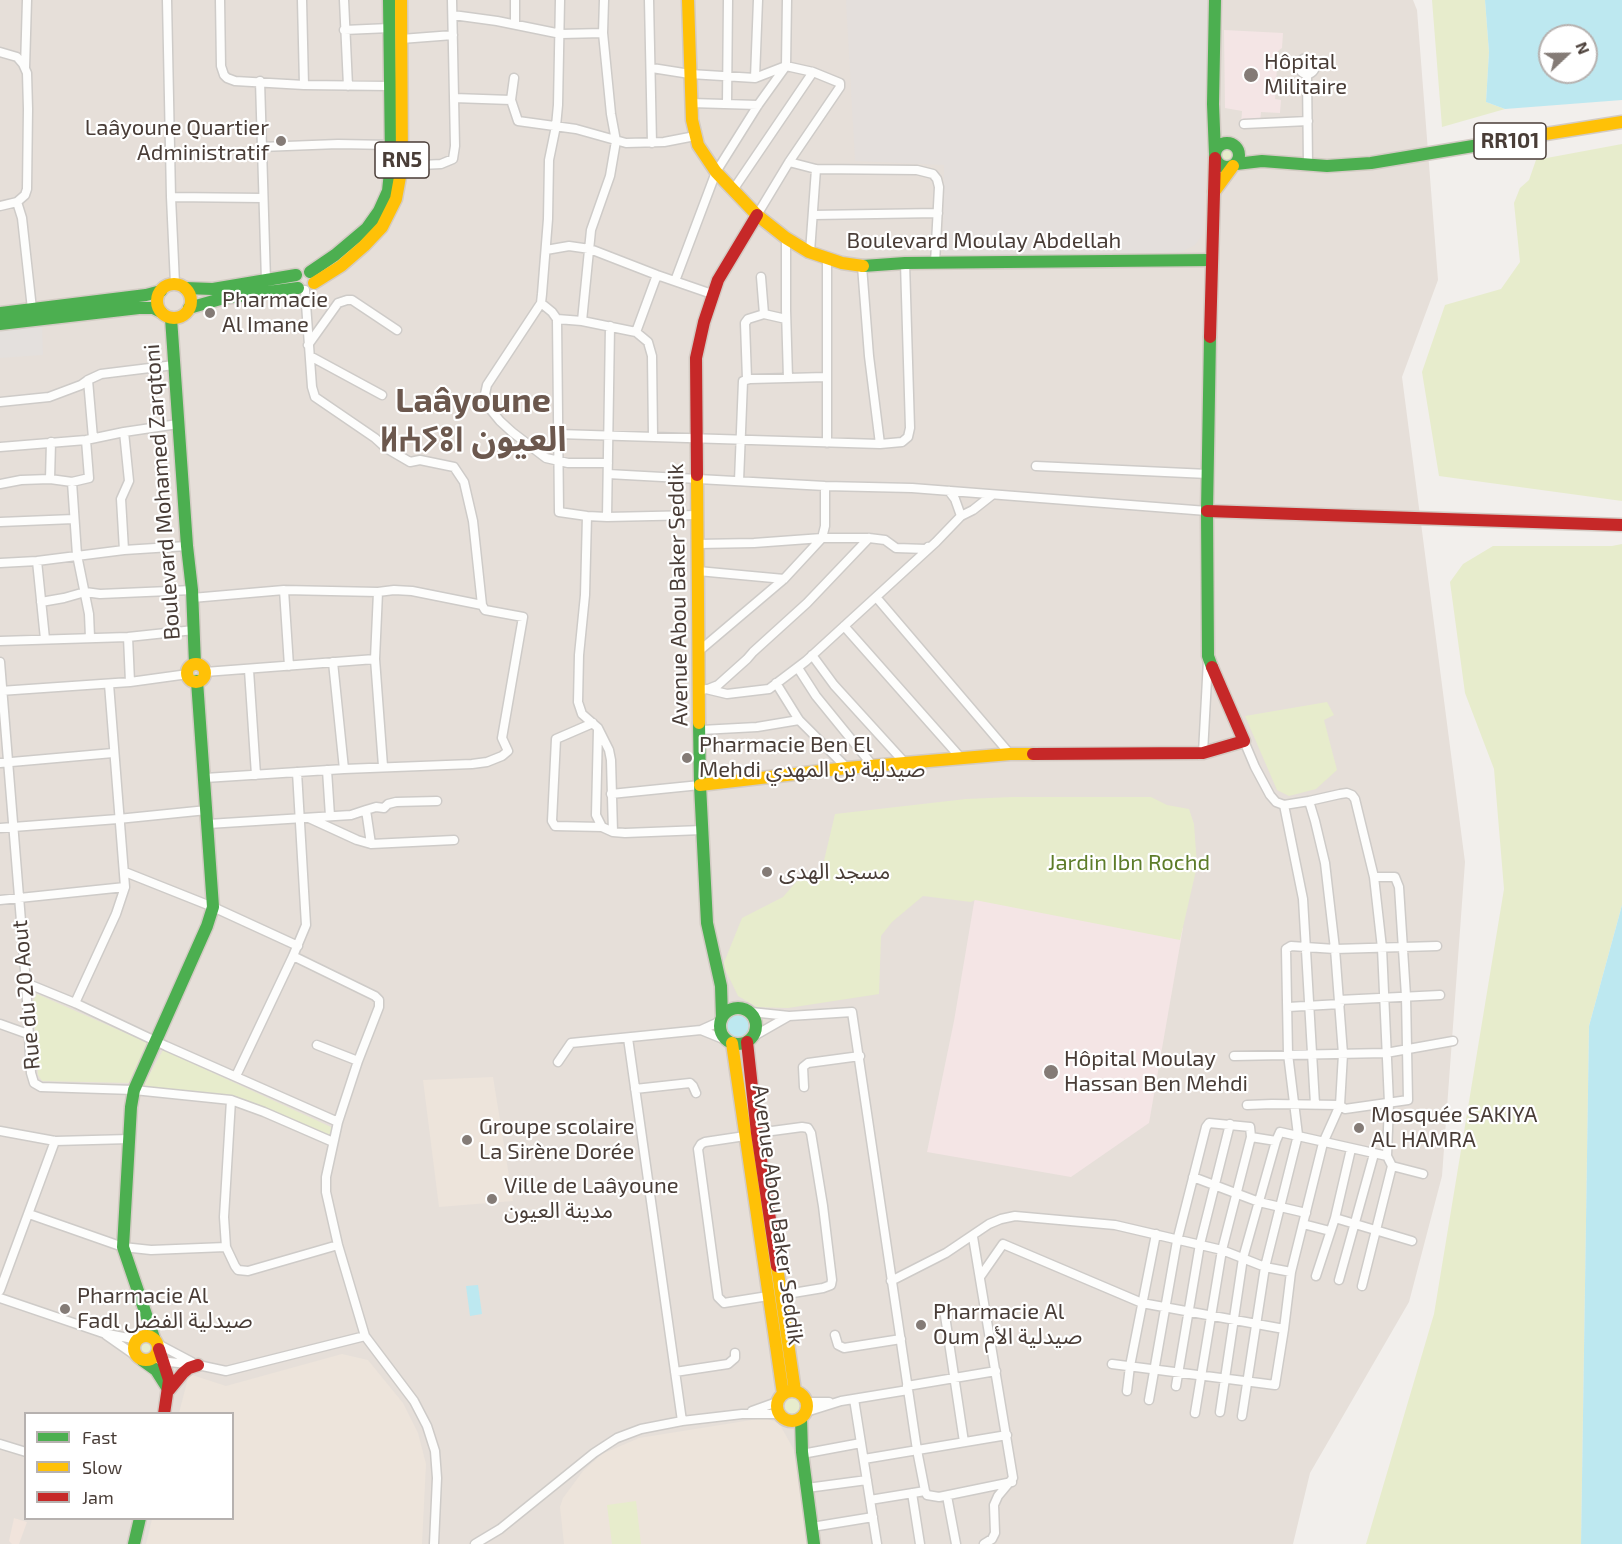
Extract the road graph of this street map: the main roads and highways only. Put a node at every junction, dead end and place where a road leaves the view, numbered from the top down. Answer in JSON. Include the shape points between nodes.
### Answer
{"nodes":[{"id":1,"x":389,"y":0,"type":"edge"},
{"id":2,"x":401,"y":0,"type":"edge"},
{"id":3,"x":688,"y":0,"type":"edge"},
{"id":4,"x":1215,"y":0,"type":"edge"},
{"id":5,"x":1213,"y":104,"type":"junction"},
{"id":6,"x":1622,"y":122,"type":"edge"},
{"id":7,"x":1233,"y":144,"type":"junction"},
{"id":8,"x":1215,"y":156,"type":"junction"},
{"id":9,"x":1262,"y":161,"type":"junction"},
{"id":10,"x":1234,"y":165,"type":"junction"},
{"id":11,"x":1213,"y":193,"type":"junction"},
{"id":12,"x":757,"y":215,"type":"junction"},
{"id":13,"x":1211,"y":260,"type":"junction"},
{"id":14,"x":305,"y":281,"type":"junction"},
{"id":15,"x":180,"y":286,"type":"junction"},
{"id":16,"x":161,"y":291,"type":"junction"},
{"id":17,"x":189,"y":308,"type":"junction"},
{"id":18,"x":0,"y":313,"type":"edge"},
{"id":19,"x":166,"y":315,"type":"junction"},
{"id":20,"x":0,"y":324,"type":"edge"},
{"id":21,"x":1207,"y":511,"type":"junction"},
{"id":22,"x":1622,"y":525,"type":"edge"},
{"id":23,"x":700,"y":785,"type":"junction"},
{"id":24,"x":721,"y":986,"type":"junction"},
{"id":25,"x":748,"y":1010,"type":"junction"},
{"id":26,"x":721,"y":1019,"type":"junction"},
{"id":27,"x":751,"y":1039,"type":"junction"},
{"id":28,"x":730,"y":1042,"type":"junction"},
{"id":29,"x":751,"y":1134,"type":"junction"},
{"id":30,"x":141,"y":1304,"type":"junction"},
{"id":31,"x":139,"y":1338,"type":"junction"},
{"id":32,"x":157,"y":1344,"type":"junction"},
{"id":33,"x":143,"y":1359,"type":"junction"},
{"id":34,"x":198,"y":1365,"type":"road end"},
{"id":35,"x":169,"y":1390,"type":"junction"},
{"id":36,"x":784,"y":1404,"type":"junction"},
{"id":37,"x":804,"y":1411,"type":"junction"},
{"id":38,"x":164,"y":1412,"type":"edge"},
{"id":39,"x":802,"y":1453,"type":"junction"},
{"id":40,"x":140,"y":1520,"type":"edge"},
{"id":41,"x":134,"y":1544,"type":"edge"},
{"id":42,"x":814,"y":1544,"type":"edge"}],
"edges":[{"from":1,"to":14,"type":"main road","number":"RN5","via":[[390,181],[380,211],[367,228]]},
{"from":2,"to":14,"type":"main road","number":"RN5","via":[[402,166],[396,199],[382,227],[353,257]]},
{"from":3,"to":12,"type":"main road","name":"Boulevard Moulay Abdellah","via":[[695,136],[716,172]]},
{"from":4,"to":5,"type":"main road"},
{"from":5,"to":7,"type":"main road"},
{"from":5,"to":8,"type":"main road"},
{"from":6,"to":9,"type":"main road","number":"RR101","via":[[1397,160],[1349,165]]},
{"from":7,"to":8,"type":"main road","via":[[1221,145]]},
{"from":7,"to":9,"type":"main road","number":"RR101"},
{"from":7,"to":10,"type":"main road","via":[[1240,154]]},
{"from":8,"to":10,"type":"main road","via":[[1224,167]]},
{"from":8,"to":11,"type":"main road"},
{"from":9,"to":10,"type":"main road","number":"RR101"},
{"from":10,"to":11,"type":"main road"},
{"from":11,"to":13,"type":"main road"},
{"from":12,"to":13,"type":"main road","name":"Boulevard Moulay Abdellah","via":[[810,252],[862,266]]},
{"from":12,"to":23,"type":"main road","name":"Avenue Abou Baker Seddik","via":[[712,294],[696,358],[699,651],[703,690]]},
{"from":13,"to":21,"type":"main road"},
{"from":14,"to":15,"type":"main road","number":"RN5","via":[[266,281],[213,289]]},
{"from":14,"to":17,"type":"main road","number":"RN5"},
{"from":15,"to":16,"type":"main road","number":"RN5","via":[[169,285]]},
{"from":15,"to":17,"type":"main road","via":[[190,297]]},
{"from":16,"to":18,"type":"main road","number":"RN5"},
{"from":16,"to":19,"type":"main road","via":[[157,302]]},
{"from":17,"to":19,"type":"main road","number":"RN5","via":[[182,316]]},
{"from":19,"to":20,"type":"main road","via":[[153,308],[140,308]]},
{"from":19,"to":30,"type":"main road","name":"Boulevard Mohamed Zarqtoni","via":[[174,365],[213,907],[134,1090],[123,1247]]},
{"from":21,"to":22,"type":"main road"},
{"from":21,"to":23,"type":"main road","via":[[1208,656],[1244,741],[1203,753],[960,757]]},
{"from":23,"to":24,"type":"main road","name":"Avenue Abou Baker Seddik","via":[[707,923]]},
{"from":24,"to":25,"type":"main road"},
{"from":24,"to":26,"type":"main road","name":"Avenue Abou Baker Seddik"},
{"from":25,"to":26,"type":"main road","via":[[734,1008]]},
{"from":25,"to":27,"type":"main road","via":[[757,1026]]},
{"from":26,"to":28,"type":"main road","via":[[721,1032]]},
{"from":27,"to":28,"type":"main road","via":[[742,1044]]},
{"from":27,"to":29,"type":"main road","name":"Avenue Abou Baker Seddik"},
{"from":28,"to":29,"type":"main road","name":"Avenue Abou Baker Seddik"},
{"from":29,"to":36,"type":"main road","name":"Avenue Abou Baker Seddik","via":[[774,1296]]},
{"from":30,"to":31,"type":"main road"},
{"from":30,"to":32,"type":"main road","name":"Boulevard Mohamed Zarqtoni"},
{"from":31,"to":32,"type":"main road","via":[[147,1336]]},
{"from":31,"to":33,"type":"main road","via":[[134,1346]]},
{"from":32,"to":33,"type":"main road","via":[[157,1355]]},
{"from":32,"to":35,"type":"main road","name":"Boulevard Mohamed Zarqtoni"},
{"from":33,"to":35,"type":"main road"},
{"from":34,"to":35,"type":"main road","via":[[183,1373]]},
{"from":35,"to":38,"type":"main road"},
{"from":36,"to":37,"type":"main road","via":[[793,1421]]},
{"from":36,"to":37,"type":"main road","via":[[800,1393]]},
{"from":36,"to":39,"type":"main road","name":"Avenue Abou Baker Seddik"},
{"from":37,"to":39,"type":"main road","name":"Avenue Abou Baker Seddik"},
{"from":39,"to":42,"type":"main road","name":"Avenue Abou Baker Seddik"},
{"from":40,"to":41,"type":"main road"}]}
